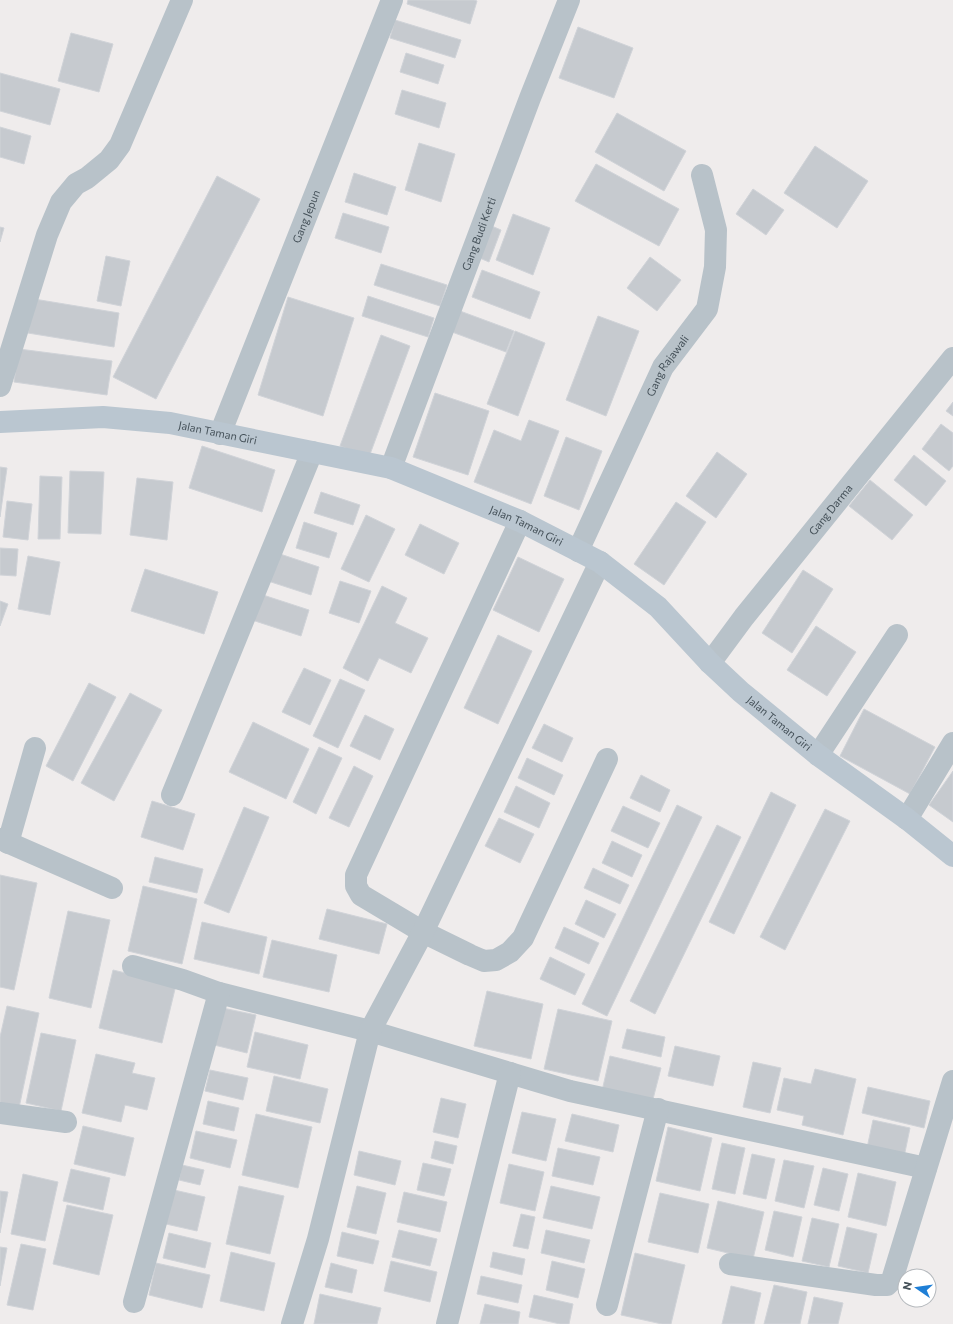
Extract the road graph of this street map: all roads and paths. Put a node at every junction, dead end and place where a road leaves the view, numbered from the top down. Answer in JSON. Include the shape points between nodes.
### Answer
{"nodes":[{"id":1,"x":182,"y":0,"type":"edge"},
{"id":2,"x":392,"y":0,"type":"edge"},
{"id":3,"x":570,"y":0,"type":"edge"},
{"id":4,"x":702,"y":175,"type":"dead end"},
{"id":5,"x":953,"y":358,"type":"edge"},
{"id":6,"x":0,"y":386,"type":"edge"},
{"id":7,"x":0,"y":422,"type":"edge"},
{"id":8,"x":220,"y":434,"type":"junction"},
{"id":9,"x":312,"y":452,"type":"junction"},
{"id":10,"x":391,"y":468,"type":"junction"},
{"id":11,"x":520,"y":521,"type":"junction"},
{"id":12,"x":578,"y":551,"type":"junction"},
{"id":13,"x":600,"y":562,"type":"junction"},
{"id":14,"x":897,"y":635,"type":"dead end"},
{"id":15,"x":710,"y":663,"type":"junction"},
{"id":16,"x":953,"y":743,"type":"edge"},
{"id":17,"x":35,"y":748,"type":"dead end"},
{"id":18,"x":818,"y":755,"type":"junction"},
{"id":19,"x":607,"y":759,"type":"dead end"},
{"id":20,"x":172,"y":795,"type":"dead end"},
{"id":21,"x":907,"y":819,"type":"junction"},
{"id":22,"x":4,"y":841,"type":"edge"},
{"id":23,"x":953,"y":856,"type":"edge"},
{"id":24,"x":112,"y":888,"type":"dead end"},
{"id":25,"x":423,"y":932,"type":"junction"},
{"id":26,"x":133,"y":966,"type":"dead end"},
{"id":27,"x":219,"y":993,"type":"junction"},
{"id":28,"x":370,"y":1031,"type":"junction"},
{"id":29,"x":510,"y":1073,"type":"junction"},
{"id":30,"x":953,"y":1081,"type":"edge"},
{"id":31,"x":658,"y":1109,"type":"junction"},
{"id":32,"x":0,"y":1113,"type":"edge"},
{"id":33,"x":66,"y":1122,"type":"dead end"},
{"id":34,"x":926,"y":1168,"type":"junction"},
{"id":35,"x":730,"y":1264,"type":"dead end"},
{"id":36,"x":134,"y":1302,"type":"dead end"},
{"id":37,"x":607,"y":1305,"type":"dead end"},
{"id":38,"x":292,"y":1324,"type":"edge"},
{"id":39,"x":447,"y":1324,"type":"edge"}],
"edges":[{"from":1,"to":6,"type":"street","via":[[120,145],[109,160],[76,184],[61,202],[47,235]]},
{"from":2,"to":8,"type":"street","name":"Gang Jepun"},
{"from":3,"to":10,"type":"street","name":"Gang Budi Kerti","via":[[530,98]]},
{"from":4,"to":12,"type":"street","name":"Gang Rajawali","via":[[716,230],[715,267],[707,309],[663,367]]},
{"from":5,"to":15,"type":"street","name":"Gang Darma","via":[[744,617]]},
{"from":7,"to":8,"type":"street","name":"Jalan Taman Giri","via":[[103,417],[170,423]]},
{"from":8,"to":9,"type":"street","name":"Jalan Taman Giri"},
{"from":9,"to":10,"type":"street","name":"Jalan Taman Giri"},
{"from":9,"to":20,"type":"street"},
{"from":10,"to":11,"type":"street","name":"Jalan Taman Giri"},
{"from":11,"to":12,"type":"street","name":"Jalan Taman Giri"},
{"from":11,"to":25,"type":"street","via":[[356,874],[356,886],[360,895]]},
{"from":12,"to":13,"type":"street","name":"Jalan Taman Giri"},
{"from":13,"to":15,"type":"street","name":"Jalan Taman Giri","via":[[658,607]]},
{"from":13,"to":25,"type":"street"},
{"from":14,"to":18,"type":"street"},
{"from":15,"to":18,"type":"street","name":"Jalan Taman Giri"},
{"from":16,"to":21,"type":"street"},
{"from":17,"to":22,"type":"street"},
{"from":18,"to":21,"type":"street","name":"Jalan Taman Giri"},
{"from":19,"to":25,"type":"street","via":[[523,938],[510,952],[496,960],[484,961]]},
{"from":21,"to":23,"type":"street","name":"Jalan Taman Giri"},
{"from":22,"to":24,"type":"street"},
{"from":25,"to":28,"type":"street"},
{"from":26,"to":27,"type":"street"},
{"from":27,"to":28,"type":"street"},
{"from":27,"to":36,"type":"street"},
{"from":28,"to":29,"type":"street"},
{"from":28,"to":38,"type":"street","via":[[318,1239]]},
{"from":29,"to":31,"type":"street","via":[[570,1091]]},
{"from":29,"to":39,"type":"street"},
{"from":30,"to":34,"type":"street"},
{"from":31,"to":34,"type":"street"},
{"from":31,"to":37,"type":"street"},
{"from":32,"to":33,"type":"street"},
{"from":34,"to":35,"type":"street","via":[[892,1280],[887,1284],[876,1285]]}]}
